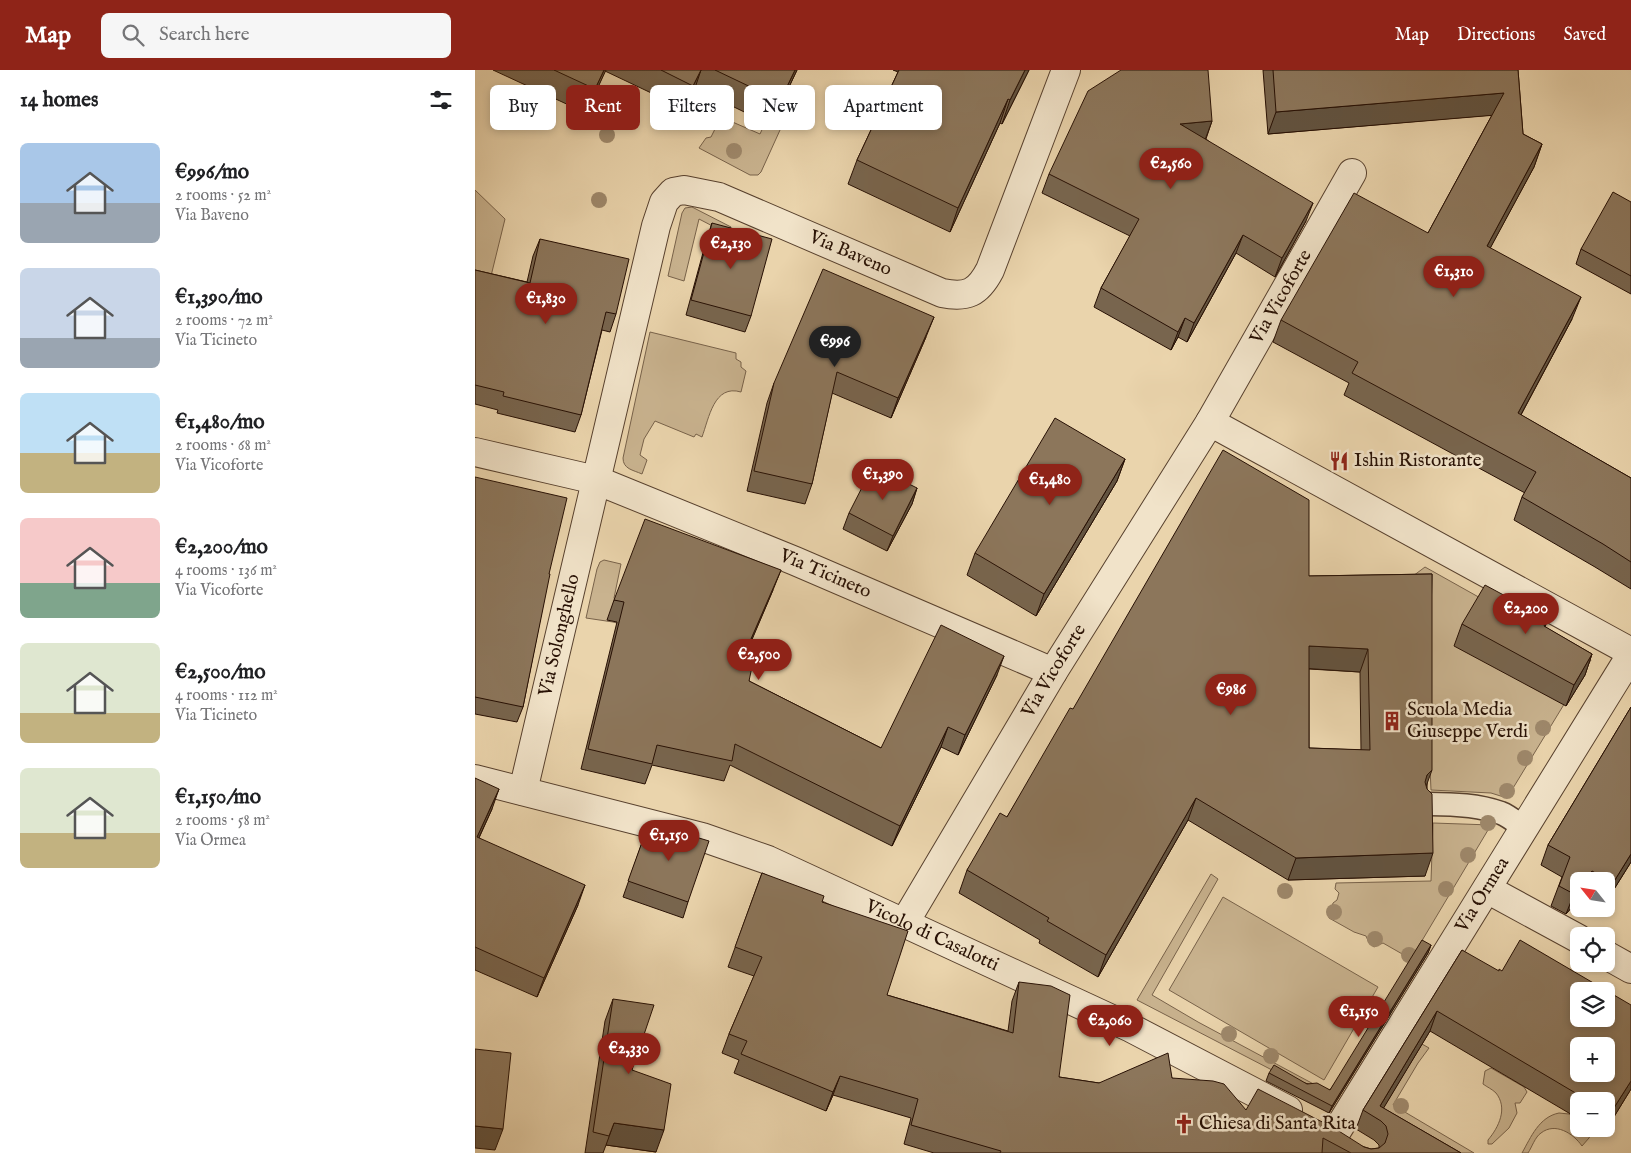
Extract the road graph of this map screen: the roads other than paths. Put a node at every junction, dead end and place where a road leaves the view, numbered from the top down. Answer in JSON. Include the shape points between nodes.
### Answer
{"nodes":[{"id":1,"x":1066,"y":70,"type":"edge"},
{"id":2,"x":1353,"y":173,"type":"dead end"},
{"id":3,"x":1210,"y":422,"type":"junction"},
{"id":4,"x":475,"y":452,"type":"edge"},
{"id":5,"x":596,"y":480,"type":"junction"},
{"id":6,"x":1631,"y":654,"type":"edge"},
{"id":7,"x":1053,"y":672,"type":"junction"},
{"id":8,"x":475,"y":779,"type":"edge"},
{"id":9,"x":523,"y":791,"type":"junction"},
{"id":10,"x":1430,"y":804,"type":"edge"},
{"id":11,"x":1524,"y":828,"type":"junction"},
{"id":12,"x":1487,"y":888,"type":"junction"},
{"id":13,"x":905,"y":922,"type":"junction"},
{"id":14,"x":1570,"y":934,"type":"edge"},
{"id":15,"x":1329,"y":1132,"type":"joint"}],
"edges":[{"from":1,"to":5,"type":"street","name":"Via Baveno","via":[[990,270],[981,284],[968,294],[942,293],[719,197],[684,190],[673,192],[664,202],[656,226]]},
{"from":2,"to":3,"type":"street","name":"Via Vicoforte"},
{"from":3,"to":6,"type":"street"},
{"from":3,"to":7,"type":"street","name":"Via Vicoforte"},
{"from":4,"to":5,"type":"street"},
{"from":5,"to":7,"type":"street","name":"Via Ticineto"},
{"from":5,"to":9,"type":"street","name":"Via Solonghello"},
{"from":6,"to":11,"type":"street","name":"Via Ormea"},
{"from":7,"to":13,"type":"street","name":"Via Vicoforte"},
{"from":8,"to":9,"type":"street","name":"Vicolo di Casalotti"},
{"from":9,"to":13,"type":"street","name":"Vicolo di Casalotti","via":[[731,846]]},
{"from":10,"to":11,"type":"lane","via":[[1453,804],[1503,813]]},
{"from":11,"to":12,"type":"street","name":"Via Ormea"},
{"from":12,"to":14,"type":"street"},
{"from":12,"to":15,"type":"street","name":"Via Ormea"},
{"from":13,"to":15,"type":"street","name":"Vicolo di Casalotti","via":[[1131,1028]]}]}
